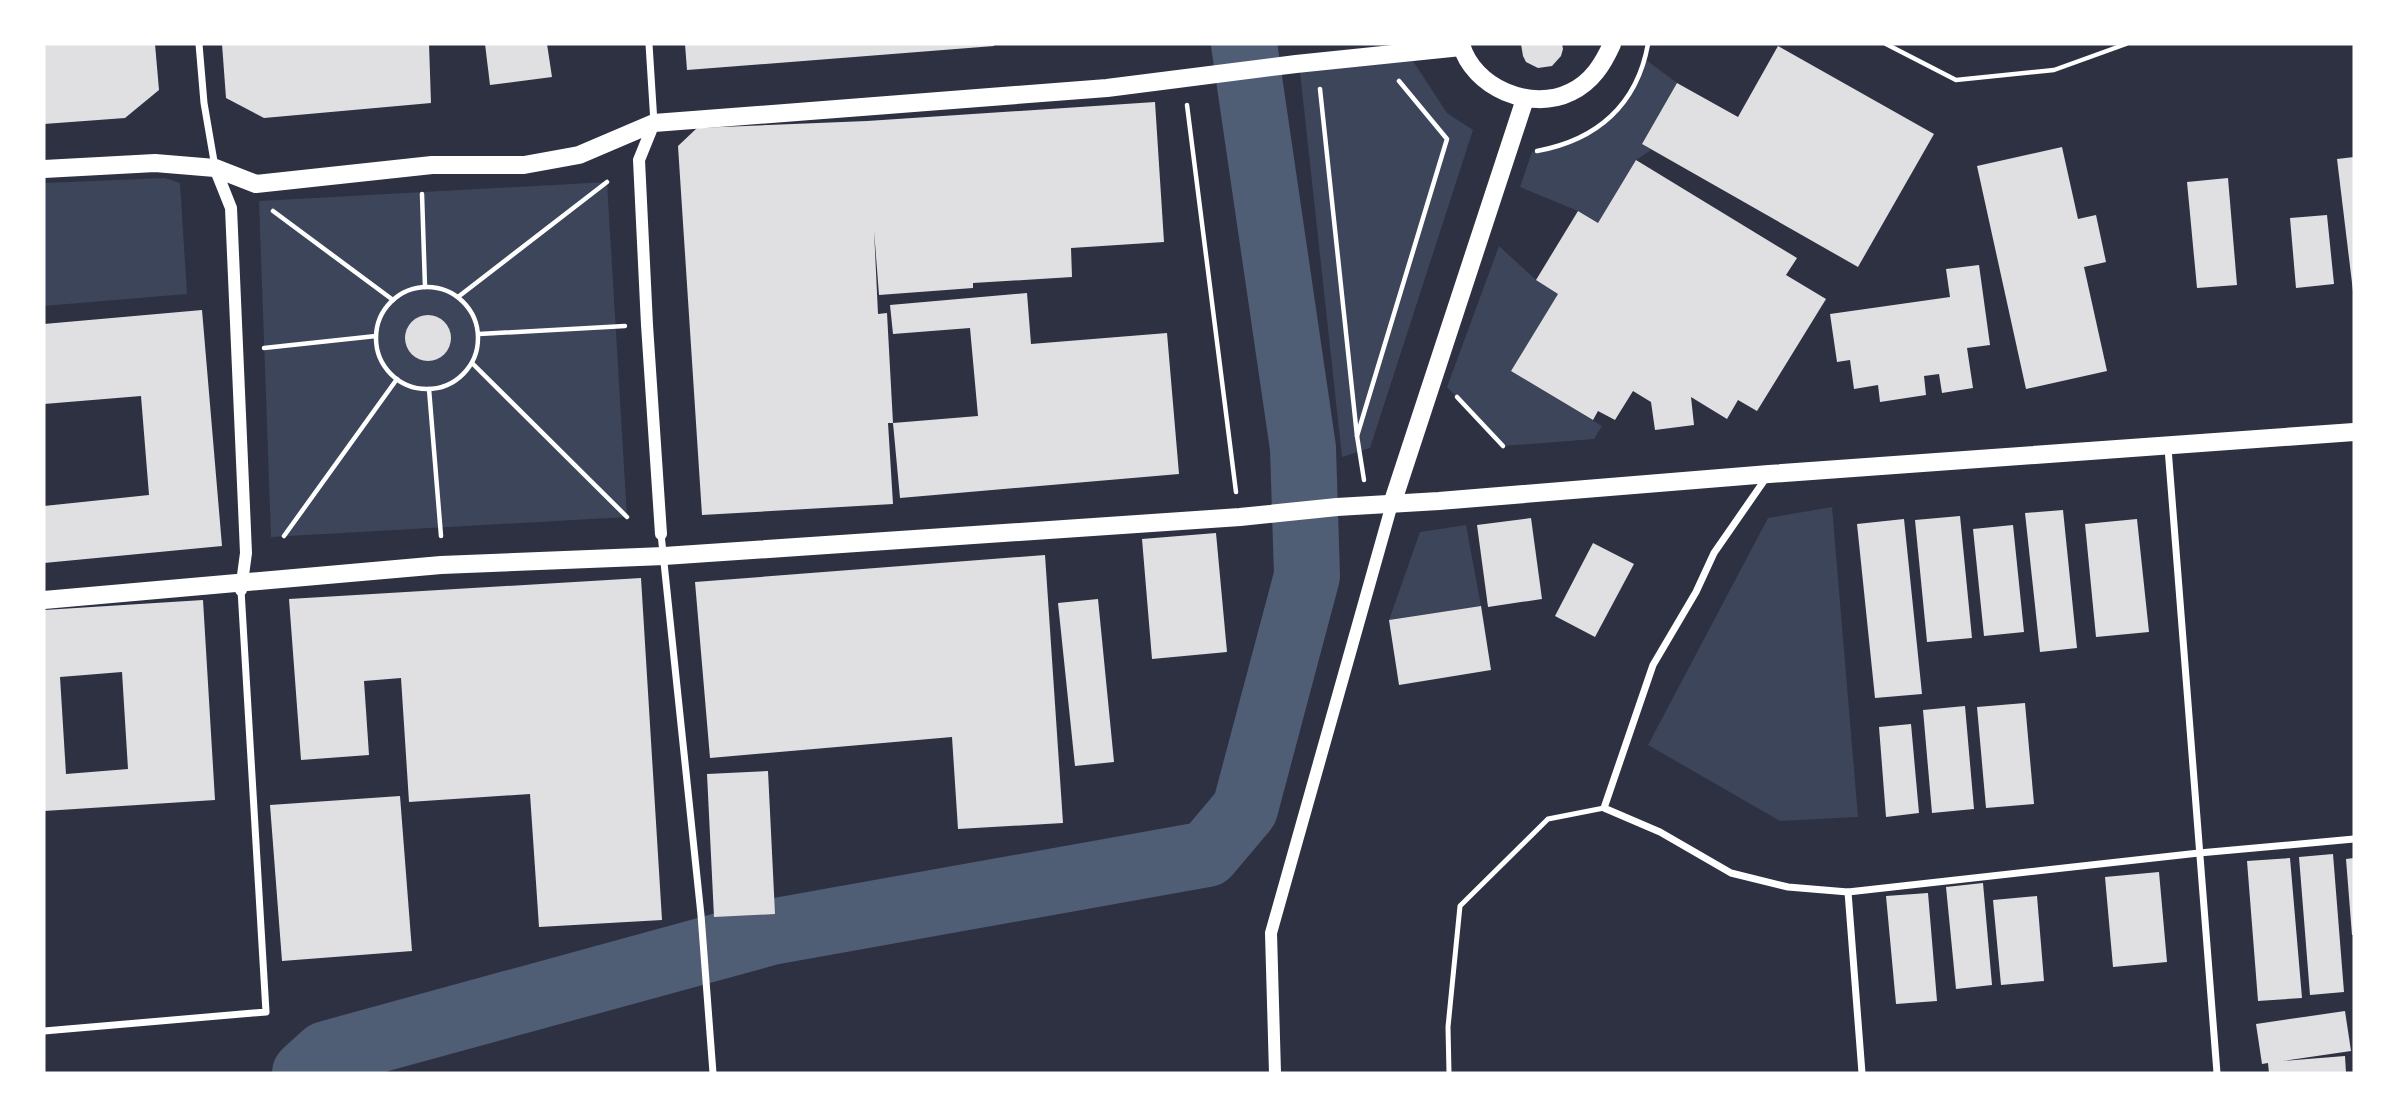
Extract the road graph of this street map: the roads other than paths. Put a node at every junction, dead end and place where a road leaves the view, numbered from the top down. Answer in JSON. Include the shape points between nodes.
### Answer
{"nodes":[{"id":1,"x":199,"y":44,"type":"edge"},
{"id":2,"x":649,"y":44,"type":"edge"},
{"id":3,"x":1612,"y":44,"type":"edge"},
{"id":4,"x":1461,"y":45,"type":"edge"},
{"id":5,"x":1525,"y":99,"type":"junction"},
{"id":6,"x":654,"y":123,"type":"junction"},
{"id":7,"x":579,"y":155,"type":"junction"},
{"id":8,"x":639,"y":160,"type":"junction"},
{"id":9,"x":215,"y":168,"type":"junction"},
{"id":10,"x":44,"y":169,"type":"edge"},
{"id":11,"x":2354,"y":432,"type":"edge"},
{"id":12,"x":2168,"y":447,"type":"junction"},
{"id":13,"x":1769,"y":474,"type":"junction"},
{"id":14,"x":1392,"y":504,"type":"junction"},
{"id":15,"x":661,"y":534,"type":"joint"},
{"id":16,"x":664,"y":556,"type":"junction"},
{"id":17,"x":242,"y":586,"type":"junction"},
{"id":18,"x":44,"y":600,"type":"edge"},
{"id":19,"x":1604,"y":808,"type":"junction"},
{"id":20,"x":2354,"y":839,"type":"edge"},
{"id":21,"x":2199,"y":853,"type":"junction"},
{"id":22,"x":1848,"y":892,"type":"junction"},
{"id":23,"x":44,"y":1031,"type":"edge"},
{"id":24,"x":713,"y":1073,"type":"edge"},
{"id":25,"x":1275,"y":1073,"type":"edge"},
{"id":26,"x":1449,"y":1073,"type":"edge"},
{"id":27,"x":1862,"y":1073,"type":"edge"},
{"id":28,"x":2217,"y":1073,"type":"edge"}],
"edges":[{"from":1,"to":9,"type":"street"},
{"from":2,"to":6,"type":"street"},
{"from":3,"to":5,"type":"main road","via":[[1590,80],[1570,93]]},
{"from":4,"to":5,"type":"main road","via":[[1480,75],[1500,91]]},
{"from":4,"to":6,"type":"main road","via":[[1107,88]]},
{"from":5,"to":14,"type":"main road"},
{"from":6,"to":7,"type":"main road"},
{"from":6,"to":8,"type":"street"},
{"from":7,"to":8,"type":"street","via":[[625,138]]},
{"from":7,"to":9,"type":"main road","via":[[524,165],[432,165],[256,184]]},
{"from":8,"to":15,"type":"street"},
{"from":9,"to":10,"type":"main road","via":[[155,163]]},
{"from":9,"to":17,"type":"street","via":[[231,208],[246,553]]},
{"from":11,"to":12,"type":"main road"},
{"from":12,"to":13,"type":"main road"},
{"from":12,"to":21,"type":"street"},
{"from":13,"to":14,"type":"main road"},
{"from":13,"to":19,"type":"street","via":[[1714,553],[1653,665]]},
{"from":14,"to":16,"type":"main road"},
{"from":14,"to":25,"type":"street","via":[[1271,933]]},
{"from":15,"to":16,"type":"street"},
{"from":16,"to":17,"type":"main road","via":[[441,565]]},
{"from":16,"to":24,"type":"street"},
{"from":17,"to":18,"type":"main road"},
{"from":17,"to":23,"type":"street","via":[[266,1012]]},
{"from":19,"to":22,"type":"street","via":[[1660,832],[1731,873],[1788,887]]},
{"from":19,"to":26,"type":"lane","via":[[1548,819],[1460,906],[1448,1027]]},
{"from":20,"to":21,"type":"street"},
{"from":21,"to":22,"type":"street"},
{"from":21,"to":28,"type":"street"},
{"from":22,"to":27,"type":"street"}]}
